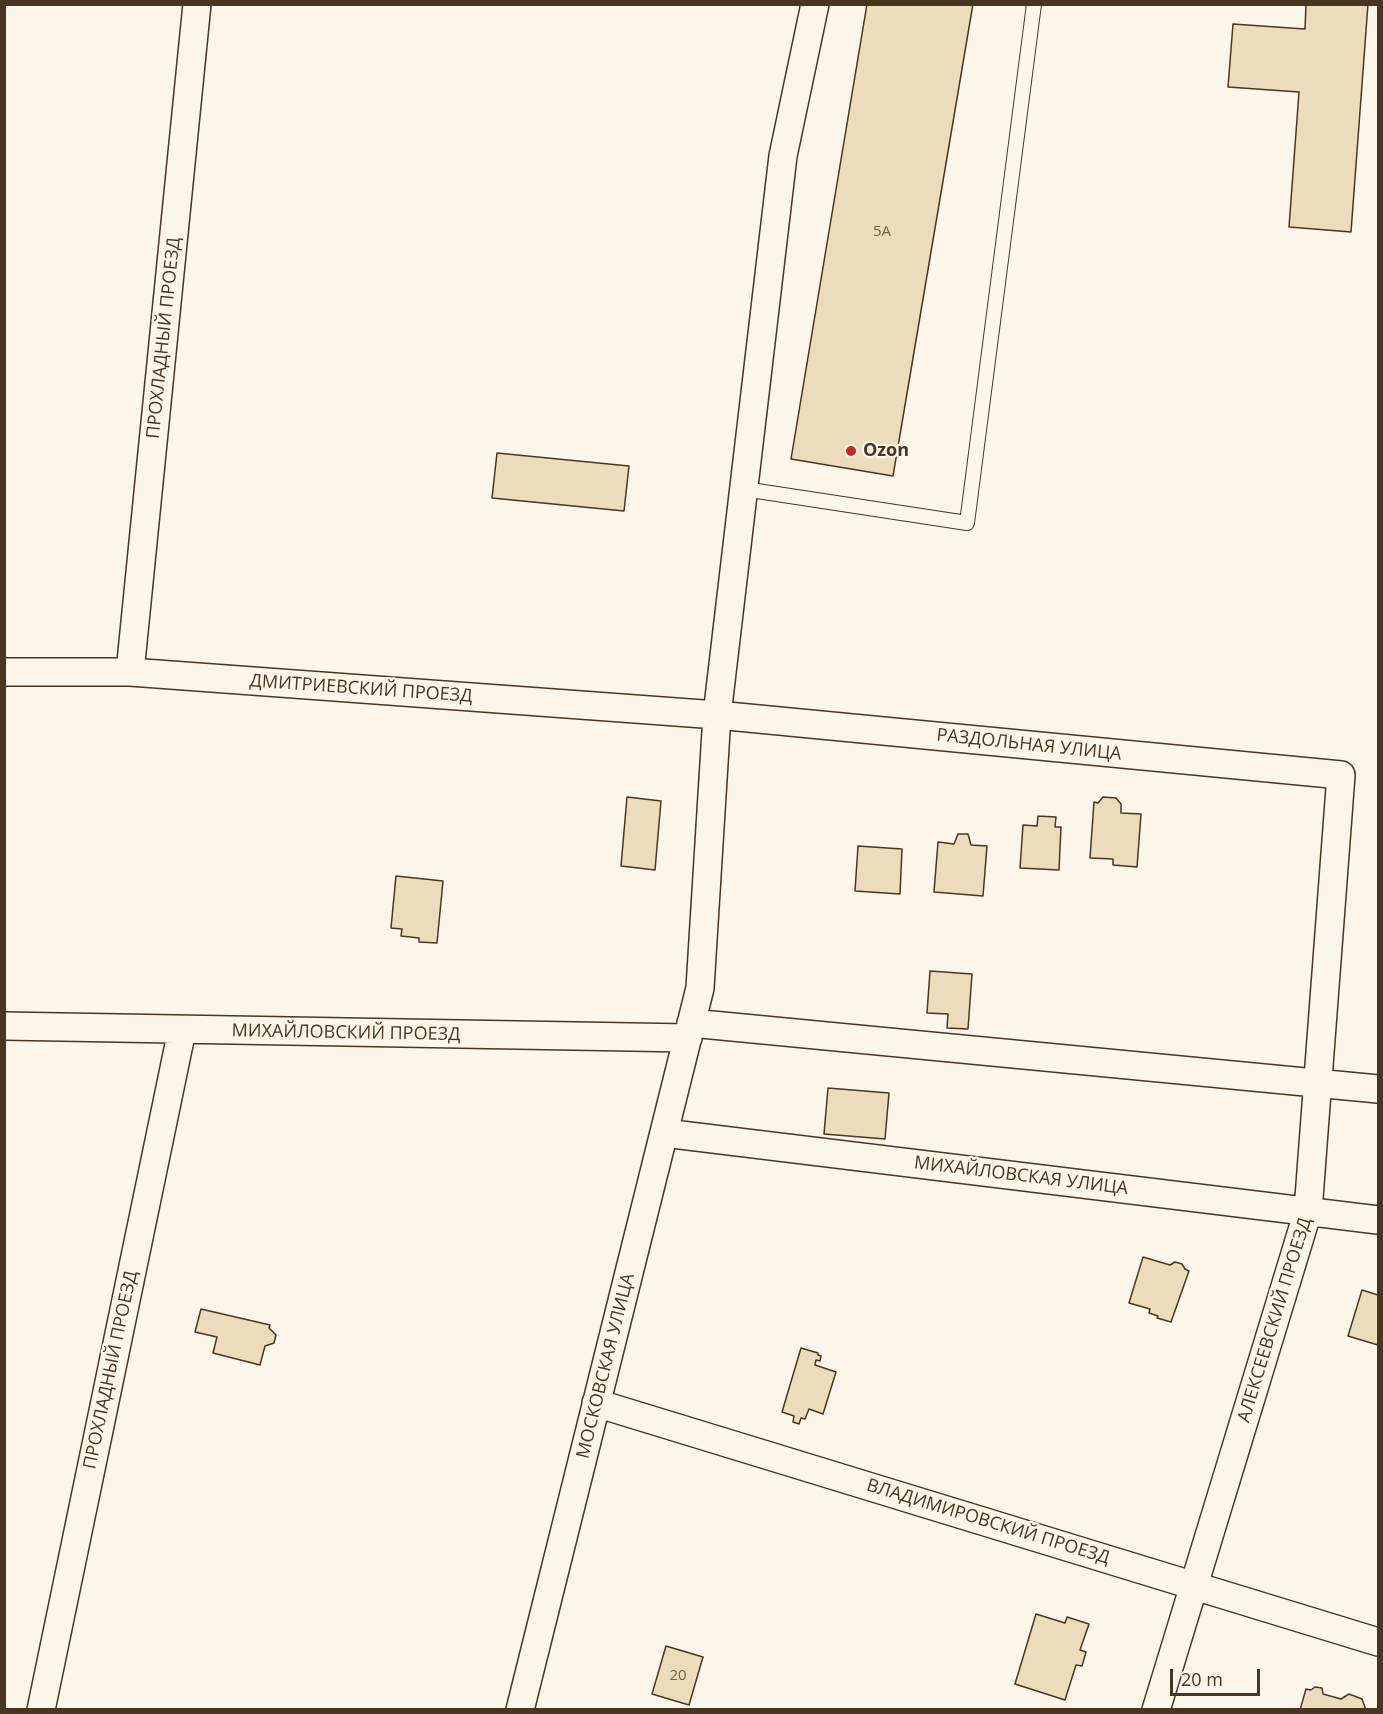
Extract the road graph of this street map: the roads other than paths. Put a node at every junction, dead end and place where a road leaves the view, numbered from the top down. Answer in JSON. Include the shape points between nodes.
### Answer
{"nodes":[{"id":1,"x":197,"y":4,"type":"edge"},
{"id":2,"x":815,"y":4,"type":"edge"},
{"id":3,"x":1034,"y":4,"type":"edge"},
{"id":4,"x":744,"y":489,"type":"junction"},
{"id":5,"x":4,"y":672,"type":"edge"},
{"id":6,"x":130,"y":672,"type":"junction"},
{"id":7,"x":717,"y":715,"type":"junction"},
{"id":8,"x":1341,"y":775,"type":"joint"},
{"id":9,"x":4,"y":1026,"type":"edge"},
{"id":10,"x":182,"y":1030,"type":"junction"},
{"id":11,"x":690,"y":1031,"type":"junction"},
{"id":12,"x":1317,"y":1085,"type":"junction"},
{"id":13,"x":1378,"y":1089,"type":"edge"},
{"id":14,"x":664,"y":1133,"type":"junction"},
{"id":15,"x":1308,"y":1211,"type":"junction"},
{"id":16,"x":1378,"y":1220,"type":"edge"},
{"id":17,"x":596,"y":1404,"type":"junction"},
{"id":18,"x":1195,"y":1585,"type":"junction"},
{"id":19,"x":1378,"y":1642,"type":"edge"},
{"id":20,"x":41,"y":1710,"type":"edge"},
{"id":21,"x":520,"y":1710,"type":"edge"},
{"id":22,"x":1156,"y":1710,"type":"edge"}],
"edges":[{"from":1,"to":6,"type":"street","name":"ПРОХЛАДНЫЙ ПРОЕЗД"},
{"from":2,"to":4,"type":"street","name":"МОСКОВСКАЯ УЛИЦА","via":[[783,156]]},
{"from":3,"to":4,"type":"lane","via":[[967,523]]},
{"from":4,"to":7,"type":"street","name":"МОСКОВСКАЯ УЛИЦА"},
{"from":5,"to":6,"type":"street","name":"ДМИТРИЕВСКИЙ ПРОЕЗД"},
{"from":6,"to":7,"type":"street","name":"ДМИТРИЕВСКИЙ ПРОЕЗД"},
{"from":7,"to":8,"type":"street","name":"РАЗДОЛЬНАЯ УЛИЦА"},
{"from":7,"to":11,"type":"street","name":"МОСКОВСКАЯ УЛИЦА","via":[[700,988]]},
{"from":8,"to":12,"type":"street","name":"АЛЕКСЕЕВСКИЙ ПРОЕЗД"},
{"from":9,"to":10,"type":"street","name":"МИХАЙЛОВСКИЙ ПРОЕЗД"},
{"from":10,"to":11,"type":"street","name":"МИХАЙЛОВСКИЙ ПРОЕЗД"},
{"from":10,"to":20,"type":"street","name":"ПРОХЛАДНЫЙ ПРОЕЗД"},
{"from":11,"to":12,"type":"street"},
{"from":11,"to":14,"type":"street","name":"МОСКОВСКАЯ УЛИЦА"},
{"from":12,"to":13,"type":"street"},
{"from":12,"to":15,"type":"street","name":"АЛЕКСЕЕВСКИЙ ПРОЕЗД"},
{"from":14,"to":15,"type":"street","name":"МИХАЙЛОВСКАЯ УЛИЦА"},
{"from":14,"to":17,"type":"street","name":"МОСКОВСКАЯ УЛИЦА"},
{"from":15,"to":16,"type":"street","name":"МИХАЙЛОВСКАЯ УЛИЦА"},
{"from":15,"to":18,"type":"street","name":"АЛЕКСЕЕВСКИЙ ПРОЕЗД"},
{"from":17,"to":18,"type":"street","name":"ВЛАДИМИРОВСКИЙ ПРОЕЗД"},
{"from":17,"to":21,"type":"street","name":"МОСКОВСКАЯ УЛИЦА"},
{"from":18,"to":19,"type":"street","name":"ВЛАДИМИРОВСКИЙ ПРОЕЗД"},
{"from":18,"to":22,"type":"street","name":"АЛЕКСЕЕВСКИЙ ПРОЕЗД"}]}
